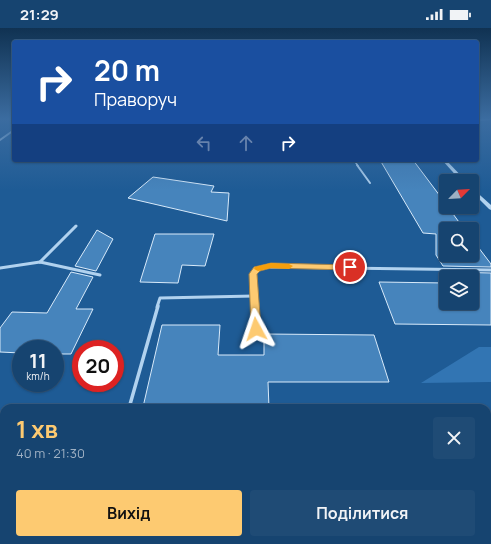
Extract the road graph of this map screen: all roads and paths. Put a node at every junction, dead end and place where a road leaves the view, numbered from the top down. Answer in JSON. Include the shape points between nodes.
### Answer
{"nodes":[{"id":1,"x":355,"y":162,"type":"edge"},
{"id":2,"x":446,"y":162,"type":"edge"},
{"id":3,"x":457,"y":174,"type":"edge"},
{"id":4,"x":370,"y":183,"type":"dead end"},
{"id":5,"x":479,"y":196,"type":"edge"},
{"id":6,"x":491,"y":208,"type":"edge"},
{"id":7,"x":76,"y":226,"type":"dead end"},
{"id":8,"x":40,"y":262,"type":"junction"},
{"id":9,"x":0,"y":268,"type":"edge"},
{"id":10,"x":491,"y":270,"type":"edge"},
{"id":11,"x":100,"y":275,"type":"dead end"},
{"id":12,"x":254,"y":296,"type":"junction"},
{"id":13,"x":256,"y":329,"type":"dead end"},
{"id":14,"x":130,"y":404,"type":"edge"}],
"edges":[{"from":1,"to":4,"type":"lane"},
{"from":2,"to":3,"type":"street"},
{"from":5,"to":6,"type":"street"},
{"from":7,"to":8,"type":"lane"},
{"from":8,"to":9,"type":"lane"},
{"from":8,"to":11,"type":"lane"},
{"from":10,"to":12,"type":"lane","via":[[271,266],[257,269],[253,274]]},
{"from":12,"to":13,"type":"lane"},
{"from":12,"to":14,"type":"lane","via":[[160,298]]}]}
